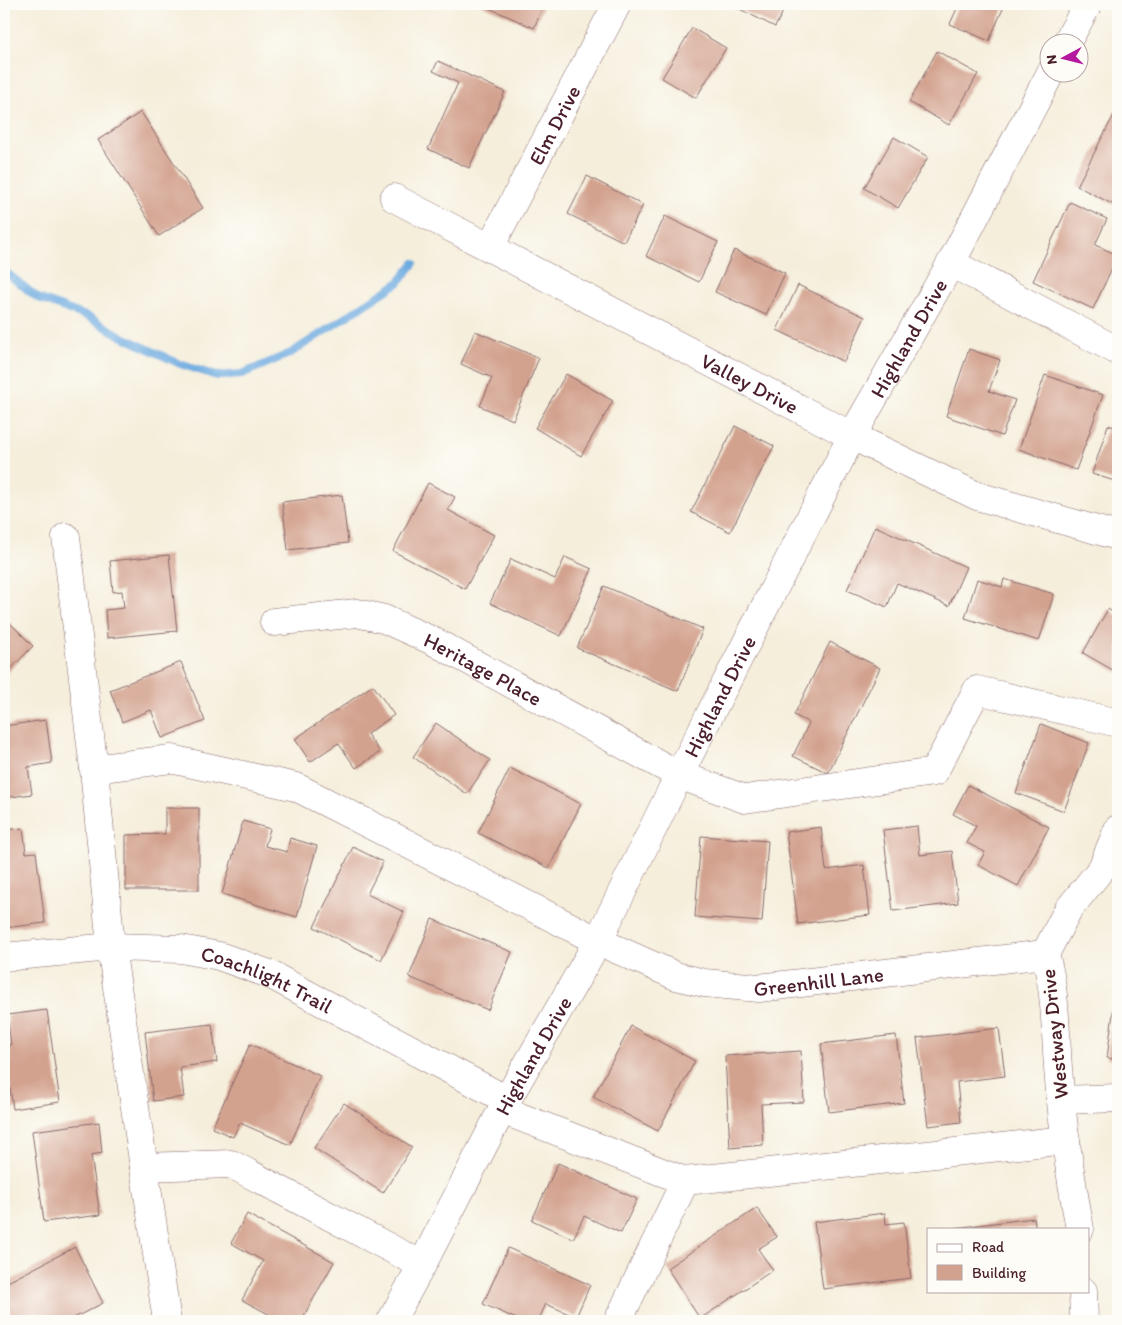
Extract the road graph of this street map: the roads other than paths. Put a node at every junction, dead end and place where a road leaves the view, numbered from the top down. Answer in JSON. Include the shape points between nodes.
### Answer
{"nodes":[{"id":1,"x":617,"y":4,"type":"edge"},
{"id":2,"x":1088,"y":4,"type":"edge"},
{"id":3,"x":1073,"y":32,"type":"edge"},
{"id":4,"x":1046,"y":82,"type":"edge"},
{"id":5,"x":394,"y":198,"type":"dead end"},
{"id":6,"x":490,"y":247,"type":"junction"},
{"id":7,"x":951,"y":263,"type":"junction"},
{"id":8,"x":1118,"y":351,"type":"edge"},
{"id":9,"x":852,"y":436,"type":"junction"},
{"id":10,"x":1118,"y":536,"type":"edge"},
{"id":11,"x":66,"y":537,"type":"dead end"},
{"id":12,"x":274,"y":622,"type":"dead end"},
{"id":13,"x":1118,"y":723,"type":"edge"},
{"id":14,"x":94,"y":770,"type":"junction"},
{"id":15,"x":678,"y":775,"type":"junction"},
{"id":16,"x":1118,"y":829,"type":"edge"},
{"id":17,"x":1110,"y":871,"type":"edge"},
{"id":18,"x":598,"y":941,"type":"junction"},
{"id":19,"x":111,"y":947,"type":"junction"},
{"id":20,"x":1045,"y":954,"type":"junction"},
{"id":21,"x":4,"y":956,"type":"edge"},
{"id":22,"x":1118,"y":1098,"type":"edge"},
{"id":23,"x":1061,"y":1100,"type":"junction"},
{"id":24,"x":505,"y":1105,"type":"junction"},
{"id":25,"x":1066,"y":1140,"type":"junction"},
{"id":26,"x":144,"y":1168,"type":"junction"},
{"id":27,"x":685,"y":1181,"type":"junction"},
{"id":28,"x":1080,"y":1228,"type":"edge"},
{"id":29,"x":422,"y":1265,"type":"junction"},
{"id":30,"x":1083,"y":1292,"type":"edge"},
{"id":31,"x":168,"y":1321,"type":"edge"},
{"id":32,"x":391,"y":1321,"type":"edge"},
{"id":33,"x":618,"y":1321,"type":"edge"},
{"id":34,"x":1084,"y":1321,"type":"edge"}],
"edges":[{"from":1,"to":6,"type":"street","name":"Elm Drive"},
{"from":2,"to":3,"type":"street"},
{"from":4,"to":7,"type":"street","name":"Highland Drive"},
{"from":5,"to":6,"type":"street","name":"Valley Drive"},
{"from":6,"to":9,"type":"street","name":"Valley Drive"},
{"from":7,"to":8,"type":"street"},
{"from":7,"to":9,"type":"street","name":"Highland Drive"},
{"from":9,"to":10,"type":"street","name":"Valley Drive","via":[[977,496]]},
{"from":9,"to":15,"type":"street","name":"Highland Drive"},
{"from":11,"to":14,"type":"street"},
{"from":12,"to":15,"type":"street","name":"Heritage Place","via":[[357,613],[384,619],[433,641]]},
{"from":13,"to":15,"type":"street","name":"Heritage Place","via":[[977,690],[934,772],[745,799]]},
{"from":14,"to":18,"type":"street","name":"Greenhill Lane","via":[[171,759],[296,787]]},
{"from":14,"to":19,"type":"street"},
{"from":15,"to":18,"type":"street","name":"Highland Drive"},
{"from":16,"to":17,"type":"street","name":"Westway Drive"},
{"from":17,"to":20,"type":"street","name":"Westway Drive","via":[[1068,910]]},
{"from":18,"to":20,"type":"street","name":"Greenhill Lane","via":[[676,976],[704,983],[759,988]]},
{"from":18,"to":24,"type":"street","name":"Highland Drive"},
{"from":19,"to":21,"type":"street","name":"Coachlight Trail"},
{"from":19,"to":24,"type":"street","name":"Coachlight Trail","via":[[190,951],[219,956],[269,974]]},
{"from":19,"to":26,"type":"street"},
{"from":20,"to":23,"type":"street","name":"Westway Drive","via":[[1053,980]]},
{"from":22,"to":23,"type":"street"},
{"from":23,"to":25,"type":"street","name":"Westway Drive"},
{"from":24,"to":27,"type":"street","name":"Coachlight Trail"},
{"from":24,"to":29,"type":"street","name":"Highland Drive"},
{"from":25,"to":27,"type":"street"},
{"from":25,"to":28,"type":"street","name":"Westway Drive"},
{"from":26,"to":29,"type":"street","via":[[231,1164]]},
{"from":26,"to":31,"type":"street"},
{"from":27,"to":33,"type":"street"},
{"from":29,"to":32,"type":"street","name":"Highland Drive"},
{"from":30,"to":34,"type":"street"}]}
